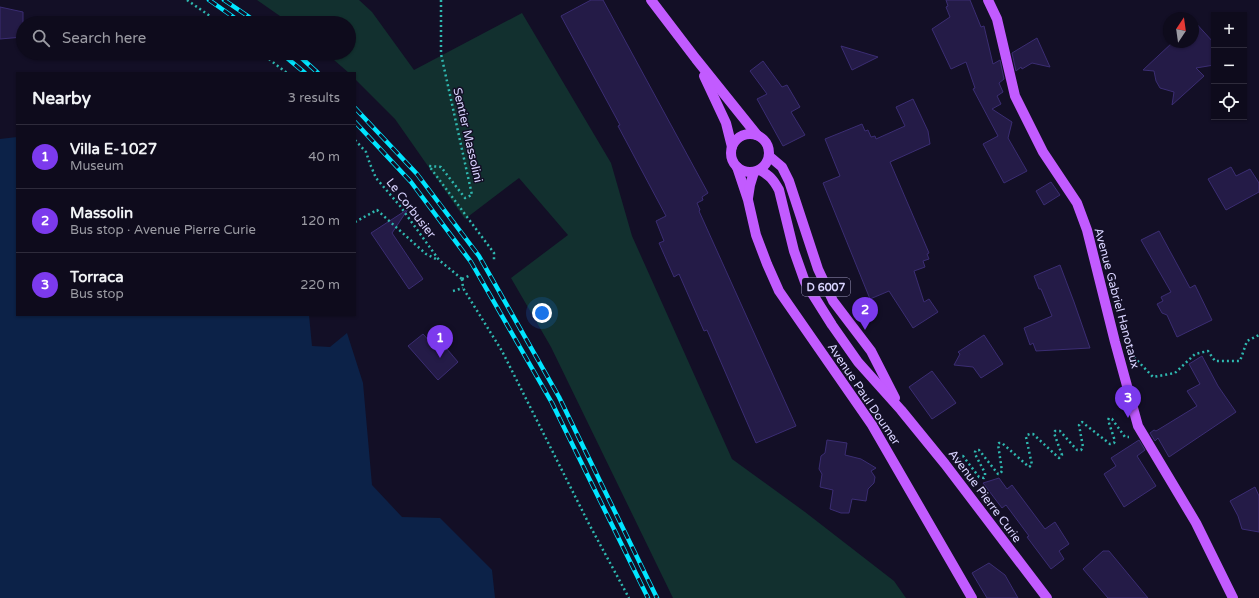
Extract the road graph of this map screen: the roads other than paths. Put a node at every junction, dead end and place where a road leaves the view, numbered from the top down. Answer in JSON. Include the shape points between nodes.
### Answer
{"nodes":[{"id":1,"x":651,"y":0,"type":"edge"},
{"id":2,"x":988,"y":0,"type":"edge"},
{"id":3,"x":696,"y":60,"type":"junction"},
{"id":4,"x":757,"y":136,"type":"junction"},
{"id":5,"x":732,"y":147,"type":"junction"},
{"id":6,"x":769,"y":156,"type":"junction"},
{"id":7,"x":737,"y":167,"type":"junction"},
{"id":8,"x":757,"y":171,"type":"junction"},
{"id":9,"x":748,"y":200,"type":"junction"},
{"id":10,"x":901,"y":410,"type":"junction"},
{"id":11,"x":972,"y":598,"type":"edge"},
{"id":12,"x":1047,"y":598,"type":"edge"},
{"id":13,"x":1233,"y":598,"type":"edge"}],
"edges":[{"from":1,"to":3,"type":"main road"},
{"from":2,"to":13,"type":"main road","name":"Avenue Gabriel Hanotaux","via":[[997,19],[1015,96],[1043,152],[1077,203],[1087,230],[1138,426],[1196,523]]},
{"from":3,"to":4,"type":"main road"},
{"from":3,"to":5,"type":"main road","via":[[726,123]]},
{"from":4,"to":5,"type":"main road","via":[[745,135]]},
{"from":4,"to":6,"type":"main road","via":[[763,138],[767,144]]},
{"from":5,"to":7,"type":"main road","via":[[732,158]]},
{"from":6,"to":8,"type":"main road","via":[[764,167]]},
{"from":6,"to":10,"type":"main road","name":"Avenue Pierre Curie","number":"D 6007","via":[[782,167],[789,181],[818,269],[833,300],[871,352]]},
{"from":7,"to":8,"type":"main road","via":[[748,172]]},
{"from":7,"to":9,"type":"main road","name":"Avenue Paul Doumer"},
{"from":8,"to":9,"type":"main road","name":"Avenue Paul Doumer","via":[[750,185]]},
{"from":8,"to":10,"type":"main road","name":"Avenue Pierre Curie","number":"D 6007","via":[[769,175],[779,190],[805,282],[858,362]]},
{"from":9,"to":11,"type":"main road","name":"Avenue Paul Doumer","via":[[756,235],[779,291],[872,425]]},
{"from":10,"to":12,"type":"main road","name":"Avenue Pierre Curie","number":"D 6007"}]}
